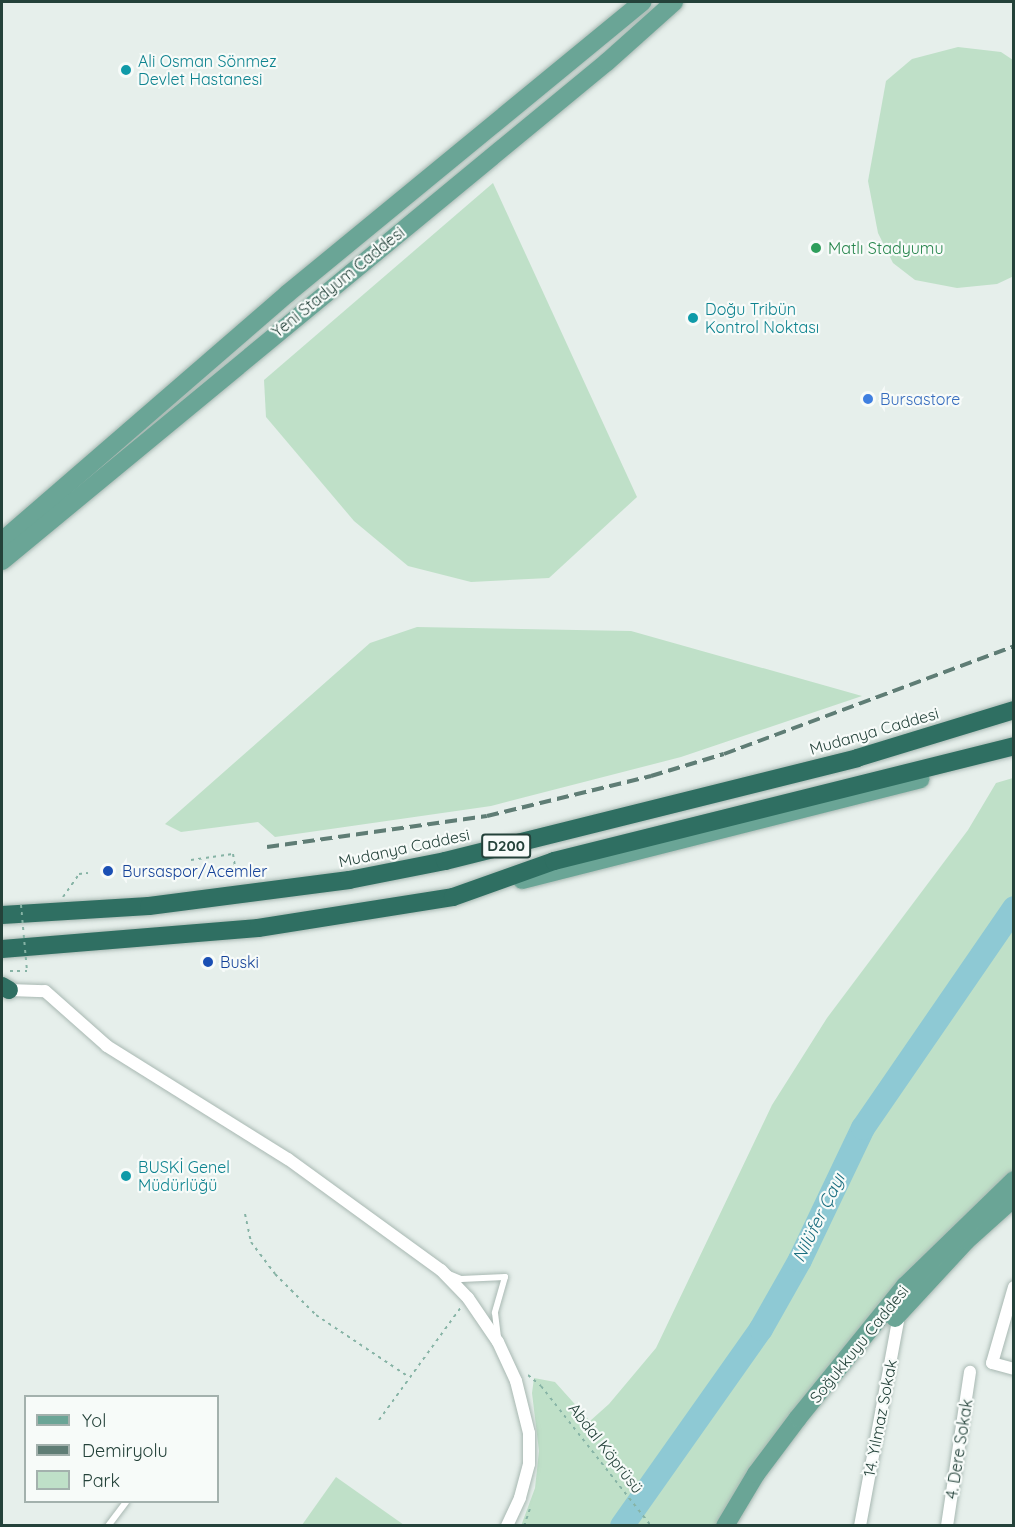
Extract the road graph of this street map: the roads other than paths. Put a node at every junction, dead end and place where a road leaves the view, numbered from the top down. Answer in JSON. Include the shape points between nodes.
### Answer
{"nodes":[{"id":1,"x":642,"y":2,"type":"edge"},
{"id":2,"x":674,"y":2,"type":"edge"},
{"id":3,"x":2,"y":541,"type":"edge"},
{"id":4,"x":2,"y":561,"type":"edge"},
{"id":5,"x":1006,"y":711,"type":"edge"},
{"id":6,"x":1014,"y":746,"type":"edge"},
{"id":7,"x":1014,"y":755,"type":"edge"},
{"id":8,"x":982,"y":759,"type":"junction"},
{"id":9,"x":2,"y":915,"type":"edge"},
{"id":10,"x":2,"y":949,"type":"edge"},
{"id":11,"x":5,"y":988,"type":"edge"},
{"id":12,"x":1014,"y":1180,"type":"edge"},
{"id":13,"x":1011,"y":1204,"type":"edge"},
{"id":14,"x":441,"y":1270,"type":"junction"},
{"id":15,"x":1014,"y":1287,"type":"edge"},
{"id":16,"x":900,"y":1311,"type":"junction"},
{"id":17,"x":498,"y":1342,"type":"junction"},
{"id":18,"x":1014,"y":1369,"type":"edge"},
{"id":19,"x":970,"y":1372,"type":"dead end"},
{"id":20,"x":125,"y":1503,"type":"edge"},
{"id":21,"x":741,"y":1522,"type":"edge"},
{"id":22,"x":108,"y":1526,"type":"edge"},
{"id":23,"x":507,"y":1526,"type":"edge"},
{"id":24,"x":725,"y":1526,"type":"edge"},
{"id":25,"x":860,"y":1526,"type":"edge"},
{"id":26,"x":947,"y":1526,"type":"edge"}],
"edges":[{"from":1,"to":3,"type":"main road","name":"Yeni Stadyum Caddesi","via":[[287,294]]},
{"from":2,"to":4,"type":"main road","name":"Yeni Stadyum Caddesi","via":[[607,62]]},
{"from":5,"to":9,"type":"highway","name":"Mudanya Caddesi","number":"D200","via":[[857,758],[449,860],[350,880],[241,894],[80,913]]},
{"from":6,"to":8,"type":"highway","number":"D200"},
{"from":7,"to":8,"type":"highway"},
{"from":8,"to":10,"type":"highway","number":"D200","via":[[554,861],[453,897],[258,928]]},
{"from":11,"to":14,"type":"street","via":[[45,992],[107,1046],[288,1159]]},
{"from":12,"to":24,"type":"main road","name":"Soğukkuyu Caddesi","via":[[905,1286],[770,1455]]},
{"from":13,"to":16,"type":"main road","name":"Soğukkuyu Caddesi"},
{"from":14,"to":17,"type":"street","via":[[468,1298]]},
{"from":14,"to":17,"type":"lane","via":[[461,1279],[505,1277],[495,1313]]},
{"from":15,"to":18,"type":"street","via":[[992,1363]]},
{"from":16,"to":21,"type":"main road","name":"Soğukkuyu Caddesi","via":[[797,1439]]},
{"from":16,"to":25,"type":"street","name":"14. Yılmaz Sokak"},
{"from":17,"to":23,"type":"street","via":[[516,1381],[530,1433],[529,1464]]},
{"from":19,"to":26,"type":"street","name":"4. Dere Sokak"},
{"from":20,"to":22,"type":"lane"}]}
